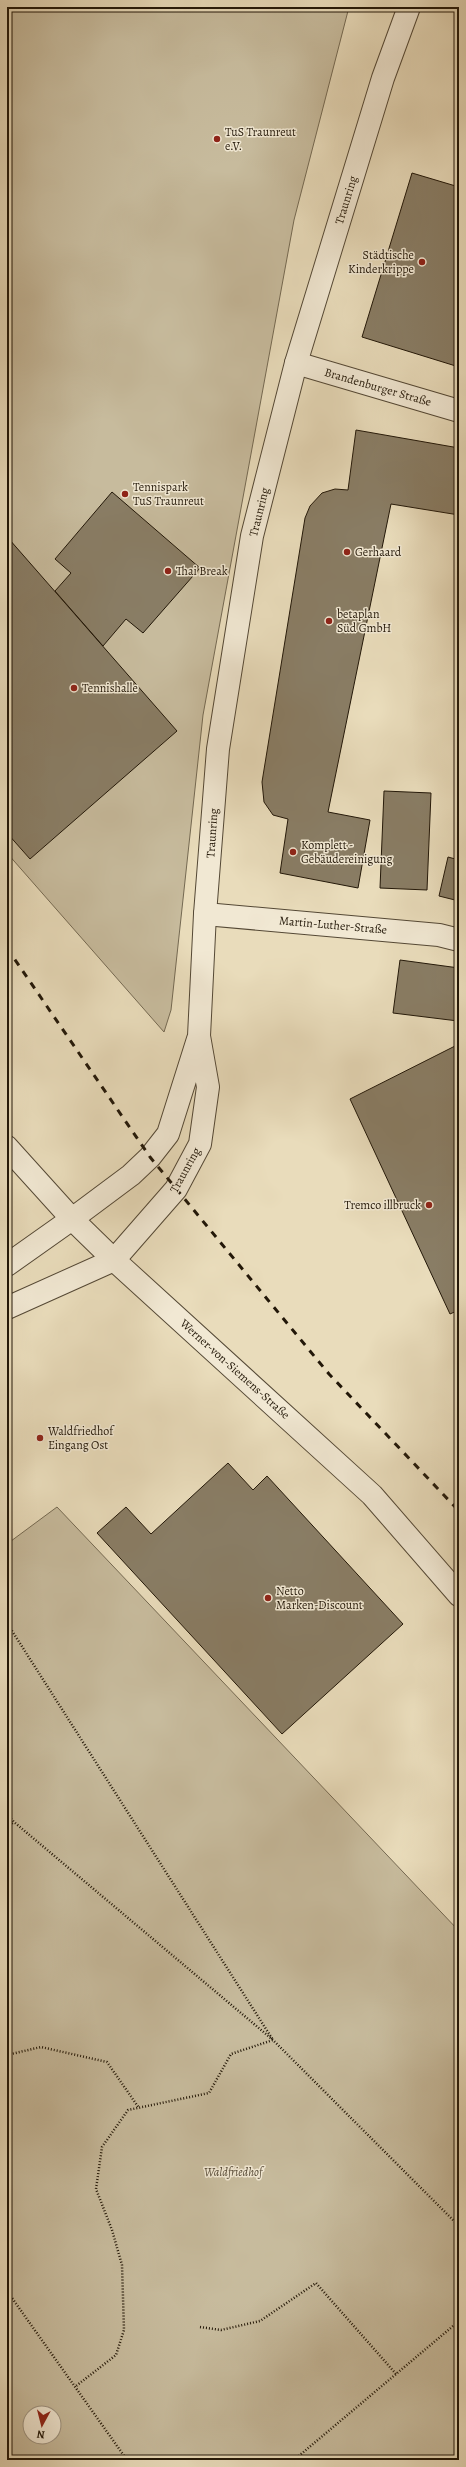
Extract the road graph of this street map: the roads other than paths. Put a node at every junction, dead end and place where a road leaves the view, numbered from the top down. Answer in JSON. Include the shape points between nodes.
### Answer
{"nodes":[{"id":1,"x":409,"y":7,"type":"edge"},
{"id":2,"x":296,"y":363,"type":"junction"},
{"id":3,"x":459,"y":411,"type":"edge"},
{"id":4,"x":206,"y":914,"type":"junction"},
{"id":5,"x":459,"y":940,"type":"edge"},
{"id":6,"x":199,"y":1036,"type":"junction"},
{"id":7,"x":7,"y":1147,"type":"edge"},
{"id":8,"x":72,"y":1219,"type":"junction"},
{"id":9,"x":114,"y":1260,"type":"junction"},
{"id":10,"x":7,"y":1265,"type":"edge"},
{"id":11,"x":7,"y":1308,"type":"edge"},
{"id":12,"x":459,"y":1595,"type":"edge"}],
"edges":[{"from":1,"to":2,"type":"street","name":"Traunring","via":[[383,78]]},
{"from":2,"to":3,"type":"street","name":"Brandenburger Straße"},
{"from":2,"to":4,"type":"street","name":"Traunring","via":[[252,536],[218,749]]},
{"from":4,"to":5,"type":"street","name":"Martin-Luther-Straße","via":[[439,935]]},
{"from":4,"to":6,"type":"street","name":"Traunring"},
{"from":6,"to":8,"type":"street","name":"Traunring","via":[[168,1134],[150,1157],[131,1175]]},
{"from":6,"to":9,"type":"street","name":"Traunring","via":[[208,1087],[200,1144],[176,1189]]},
{"from":7,"to":8,"type":"street","name":"Werner-von-Siemens-Straße"},
{"from":8,"to":9,"type":"street","name":"Werner-von-Siemens-Straße"},
{"from":8,"to":10,"type":"street","name":"Traunring"},
{"from":9,"to":11,"type":"street"},
{"from":9,"to":12,"type":"street","name":"Werner-von-Siemens-Straße","via":[[372,1495]]}]}
